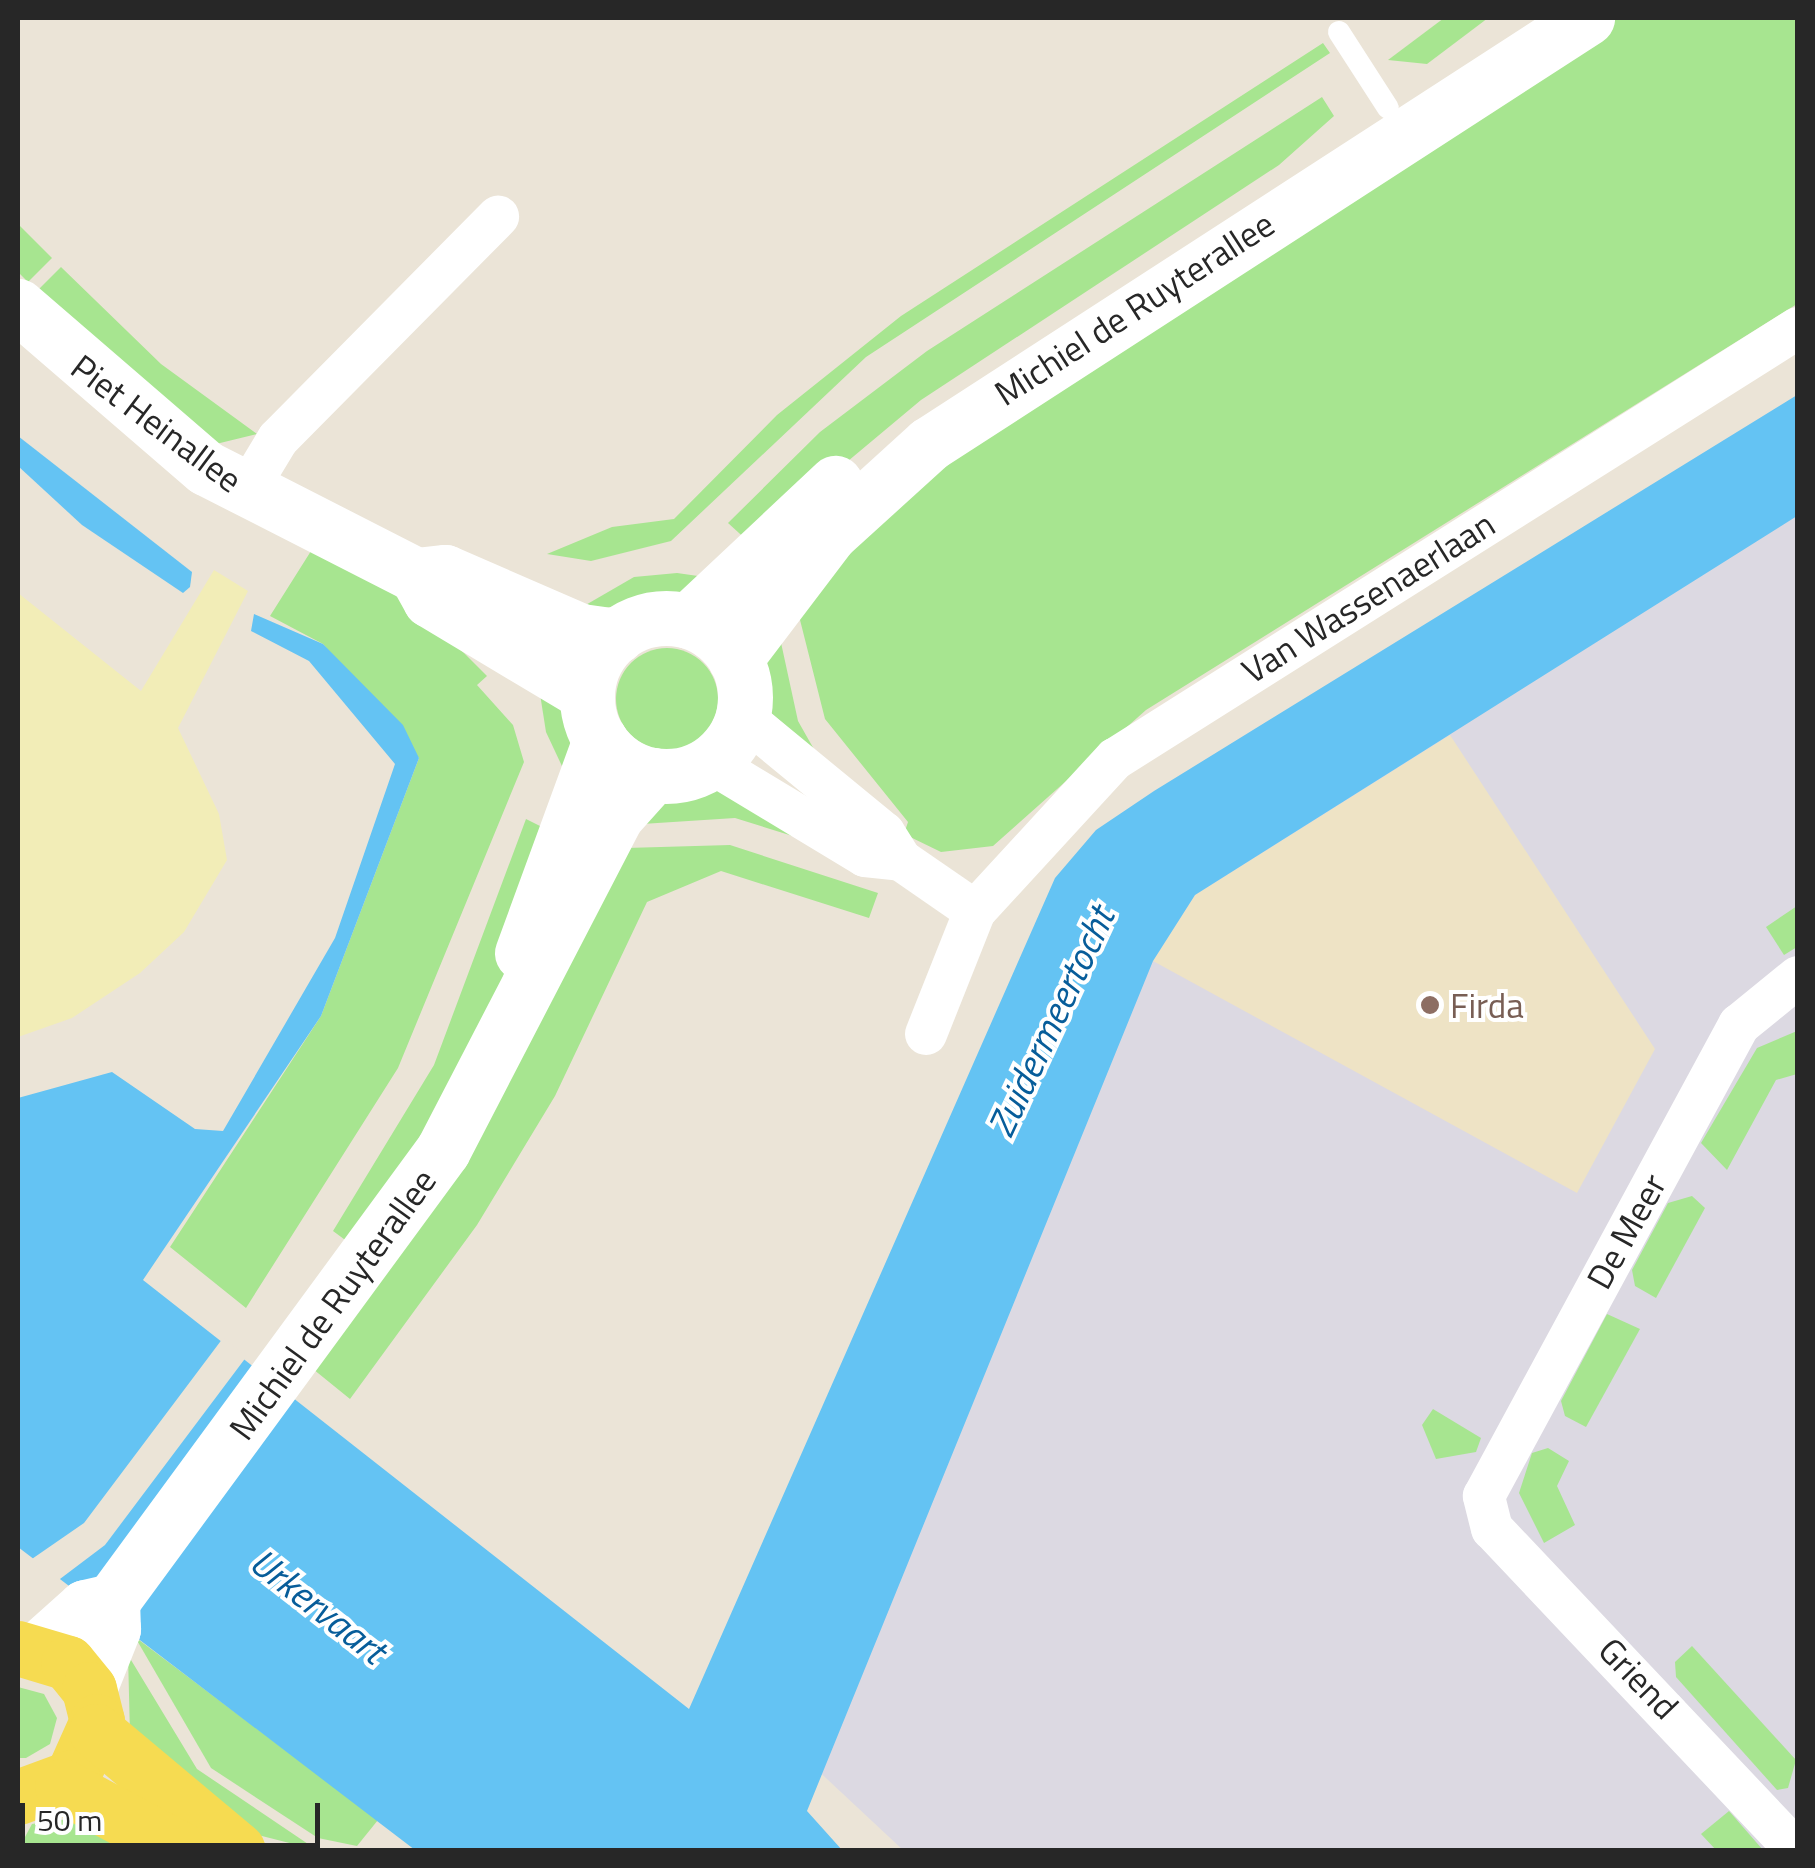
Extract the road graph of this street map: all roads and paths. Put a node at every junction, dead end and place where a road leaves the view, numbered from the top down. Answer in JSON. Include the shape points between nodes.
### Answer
{"nodes":[{"id":1,"x":1527,"y":18,"type":"edge"},
{"id":2,"x":1587,"y":18,"type":"edge"},
{"id":3,"x":1339,"y":32,"type":"dead end"},
{"id":4,"x":1388,"y":108,"type":"junction"},
{"id":5,"x":498,"y":218,"type":"dead end"},
{"id":6,"x":18,"y":306,"type":"edge"},
{"id":7,"x":1798,"y":328,"type":"edge"},
{"id":8,"x":246,"y":492,"type":"junction"},
{"id":9,"x":416,"y":575,"type":"junction"},
{"id":10,"x":688,"y":621,"type":"junction"},
{"id":11,"x":617,"y":636,"type":"junction"},
{"id":12,"x":735,"y":659,"type":"junction"},
{"id":13,"x":594,"y":717,"type":"junction"},
{"id":14,"x":743,"y":717,"type":"junction"},
{"id":15,"x":710,"y":763,"type":"junction"},
{"id":16,"x":652,"y":775,"type":"junction"},
{"id":17,"x":901,"y":860,"type":"junction"},
{"id":18,"x":975,"y":911,"type":"junction"},
{"id":19,"x":1797,"y":978,"type":"edge"},
{"id":20,"x":523,"y":990,"type":"junction"},
{"id":21,"x":926,"y":1034,"type":"dead end"},
{"id":22,"x":1484,"y":1506,"type":"joint"},
{"id":23,"x":67,"y":1668,"type":"edge"},
{"id":24,"x":30,"y":1796,"type":"edge"},
{"id":25,"x":182,"y":1850,"type":"edge"},
{"id":26,"x":238,"y":1850,"type":"edge"},
{"id":27,"x":1796,"y":1850,"type":"edge"}],
"edges":[{"from":1,"to":4,"type":"main road","name":"Michiel de Ruyterallee"},
{"from":2,"to":12,"type":"main road","name":"Michiel de Ruyterallee","via":[[929,444],[790,578]]},
{"from":3,"to":4,"type":"lane"},
{"from":4,"to":10,"type":"main road","name":"Michiel de Ruyterallee","via":[[935,402]]},
{"from":5,"to":8,"type":"street","via":[[278,440]]},
{"from":6,"to":8,"type":"main road","name":"Piet Heinallee","via":[[99,384]]},
{"from":7,"to":18,"type":"street","name":"Van Wassenaerlaan","via":[[1114,760]]},
{"from":8,"to":9,"type":"main road","name":"Piet Heinallee"},
{"from":9,"to":11,"type":"main road","name":"Piet Heinallee","via":[[445,572],[581,631]]},
{"from":9,"to":13,"type":"main road","name":"Piet Heinallee","via":[[430,600]]},
{"from":10,"to":11,"type":"main road","via":[[645,621]]},
{"from":10,"to":12,"type":"main road"},
{"from":11,"to":13,"type":"main road","via":[[596,662]]},
{"from":12,"to":14,"type":"main road"},
{"from":13,"to":16,"type":"main road"},
{"from":13,"to":20,"type":"main road","name":"Michiel de Ruyterallee","via":[[529,914]]},
{"from":14,"to":15,"type":"main road"},
{"from":14,"to":17,"type":"street","via":[[884,833]]},
{"from":15,"to":16,"type":"main road"},
{"from":15,"to":17,"type":"street","via":[[865,856]]},
{"from":16,"to":20,"type":"main road","name":"Michiel de Ruyterallee","via":[[617,815],[542,973]]},
{"from":17,"to":18,"type":"street"},
{"from":18,"to":21,"type":"street","name":"Van Wassenaerlaan"},
{"from":19,"to":22,"type":"street","name":"De Meer","via":[[1739,1025],[1499,1462]]},
{"from":20,"to":23,"type":"main road","name":"Michiel de Ruyterallee","via":[[444,1150],[112,1601],[85,1608]]},
{"from":22,"to":27,"type":"street","name":"Griend","via":[[1492,1529]]},
{"from":23,"to":24,"type":"main road","via":[[88,1757]]},
{"from":23,"to":26,"type":"main road"},
{"from":24,"to":25,"type":"main road"}]}
